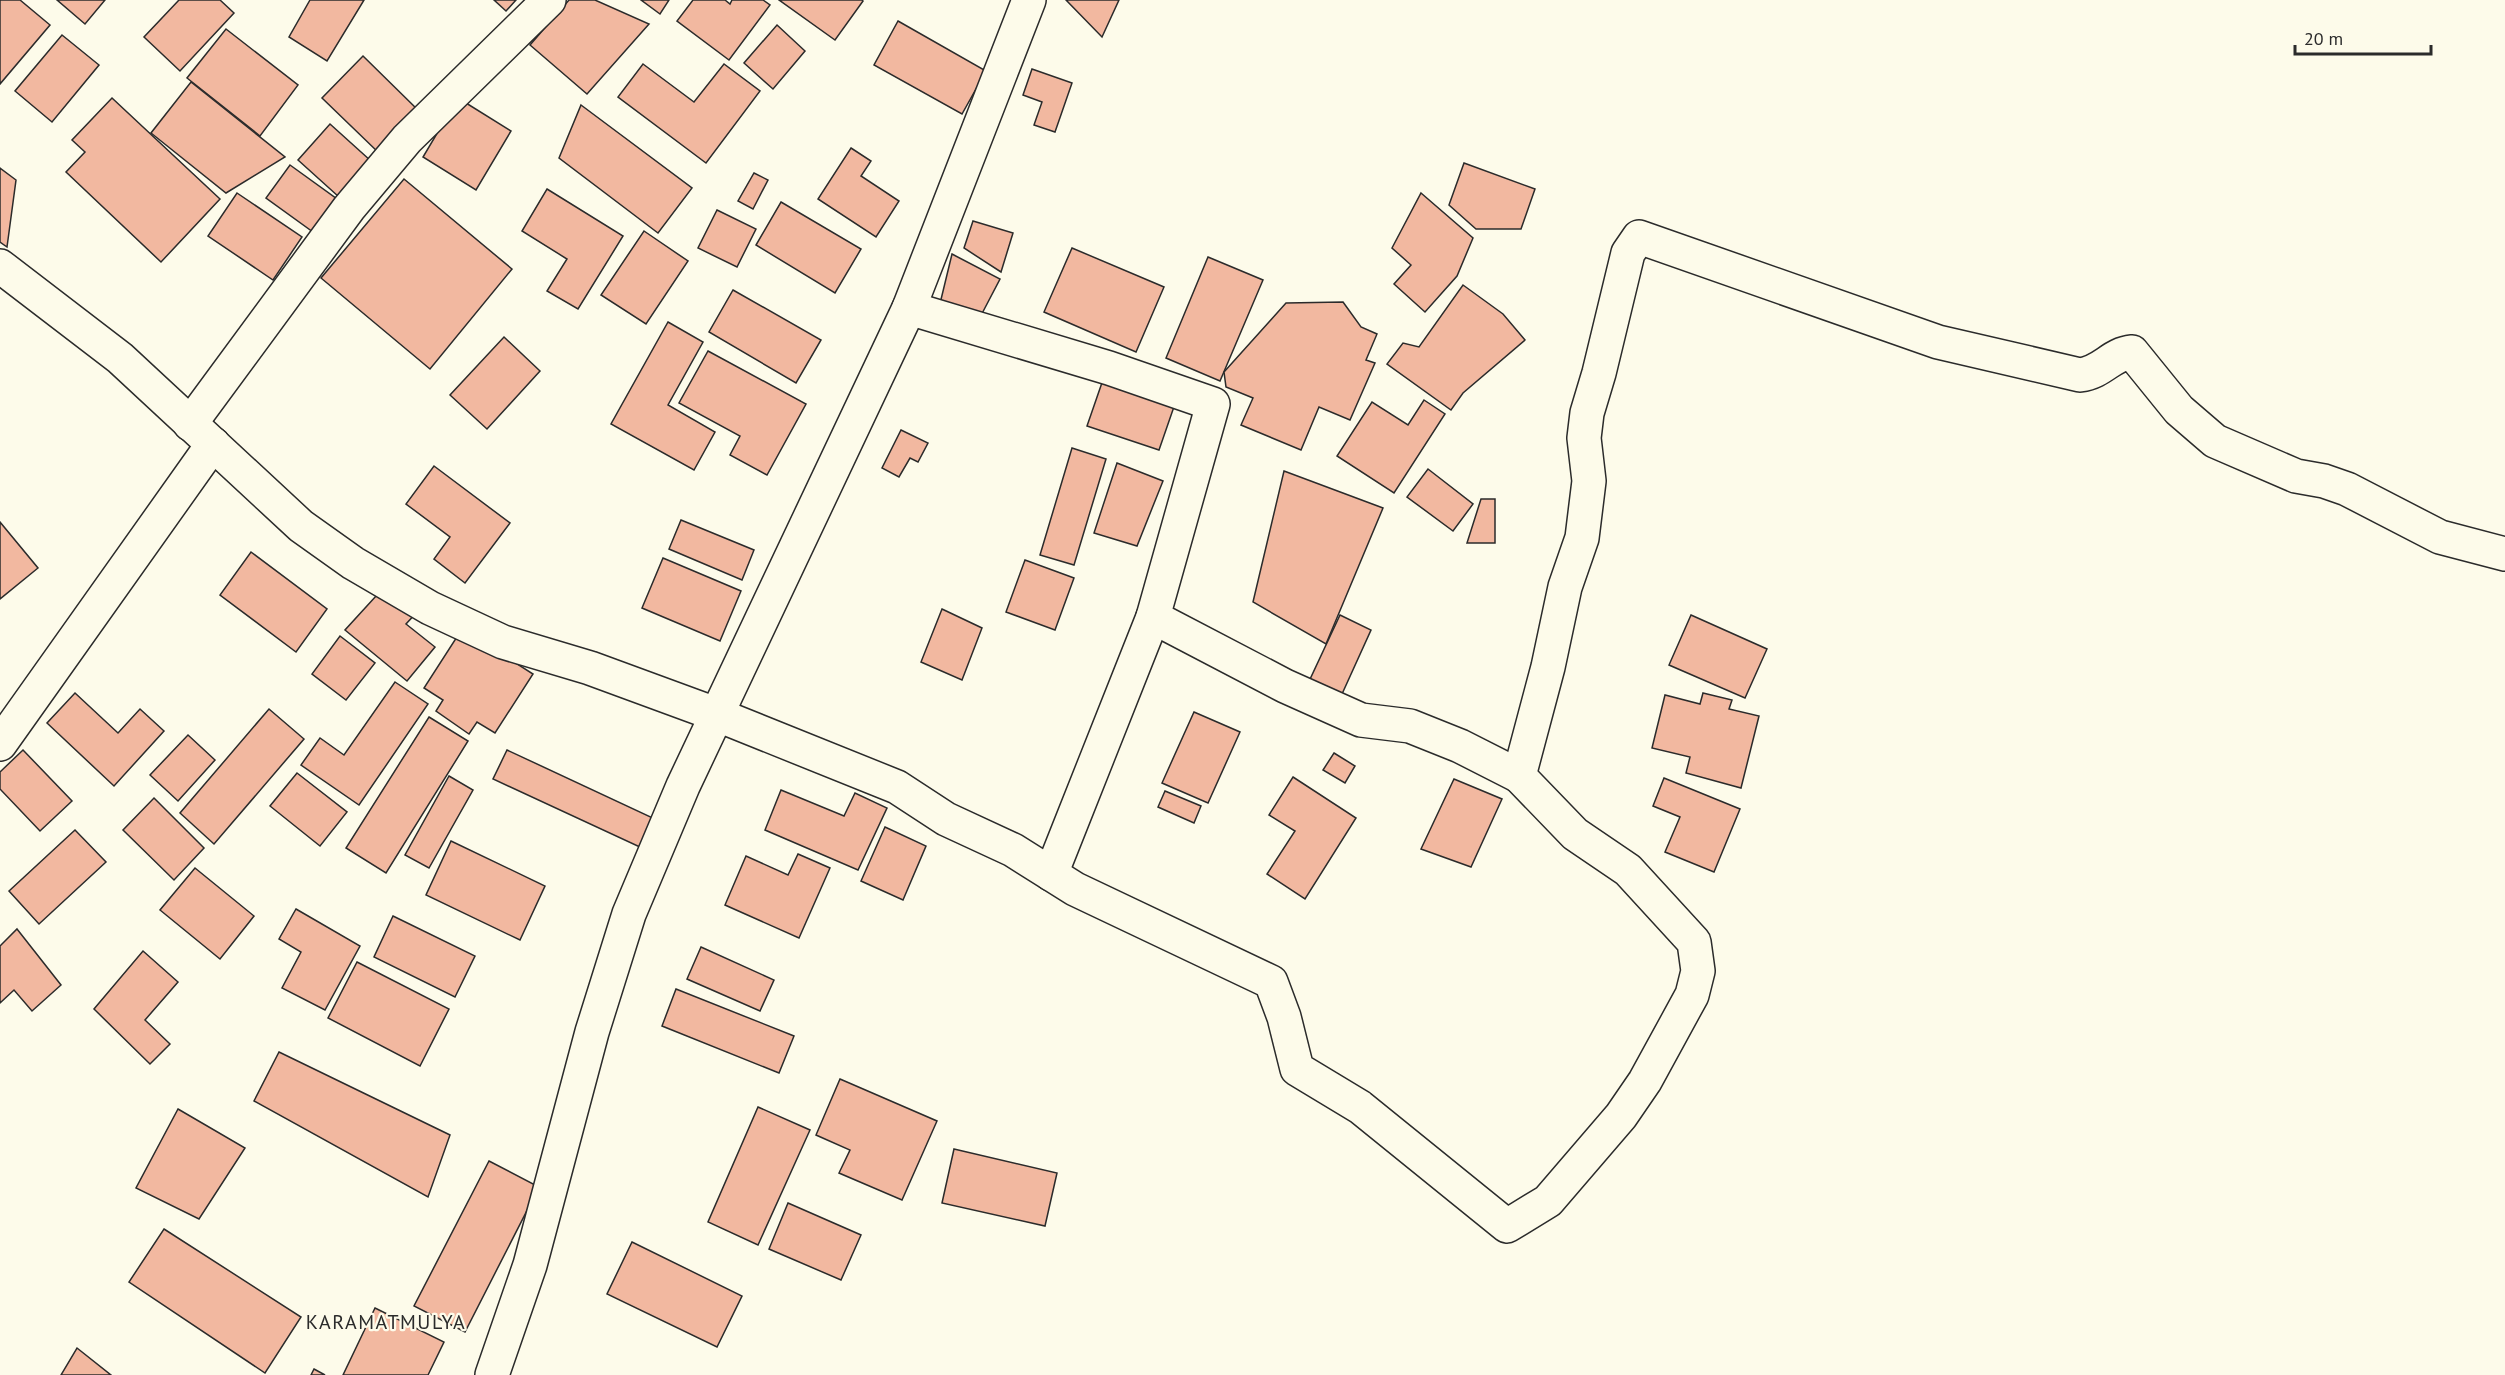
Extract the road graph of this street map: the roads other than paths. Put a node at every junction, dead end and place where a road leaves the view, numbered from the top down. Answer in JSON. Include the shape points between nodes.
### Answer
{"nodes":[{"id":1,"x":549,"y":0,"type":"edge"},
{"id":2,"x":1029,"y":0,"type":"edge"},
{"id":3,"x":0,"y":266,"type":"edge"},
{"id":4,"x":909,"y":309,"type":"junction"},
{"id":5,"x":201,"y":434,"type":"junction"},
{"id":6,"x":2505,"y":554,"type":"edge"},
{"id":7,"x":1153,"y":617,"type":"junction"},
{"id":8,"x":717,"y":715,"type":"junction"},
{"id":9,"x":0,"y":744,"type":"edge"},
{"id":10,"x":1519,"y":776,"type":"junction"},
{"id":11,"x":1051,"y":874,"type":"junction"},
{"id":12,"x":492,"y":1375,"type":"edge"}],
"edges":[{"from":1,"to":5,"type":"street","via":[[407,139],[349,208]]},
{"from":2,"to":4,"type":"street"},
{"from":3,"to":5,"type":"street","via":[[120,358]]},
{"from":4,"to":7,"type":"street","via":[[1109,368],[1213,404]]},
{"from":4,"to":8,"type":"street"},
{"from":5,"to":8,"type":"street","via":[[301,526],[353,563],[430,608],[503,642],[590,668]]},
{"from":5,"to":9,"type":"street"},
{"from":6,"to":10,"type":"street","via":[[2452,541],[2347,489],[2296,476],[2215,441],[2179,410],[2132,352],[2116,357],[2094,373],[2080,375],[1938,342],[1639,237],[1628,253],[1587,413],[1584,438],[1589,481],[1582,537],[1565,587]]},
{"from":7,"to":10,"type":"street","via":[[1285,686],[1361,720],[1410,726]]},
{"from":7,"to":11,"type":"street"},
{"from":8,"to":11,"type":"street","via":[[897,787],[946,819],[1013,850]]},
{"from":8,"to":12,"type":"street","via":[[682,786],[629,914],[592,1032],[530,1265]]},
{"from":10,"to":11,"type":"street","via":[[1575,834],[1628,870],[1687,934],[1694,942],[1698,971],[1692,995],[1621,1116],[1548,1201],[1507,1226],[1360,1107],[1297,1069],[1271,982]]}]}
